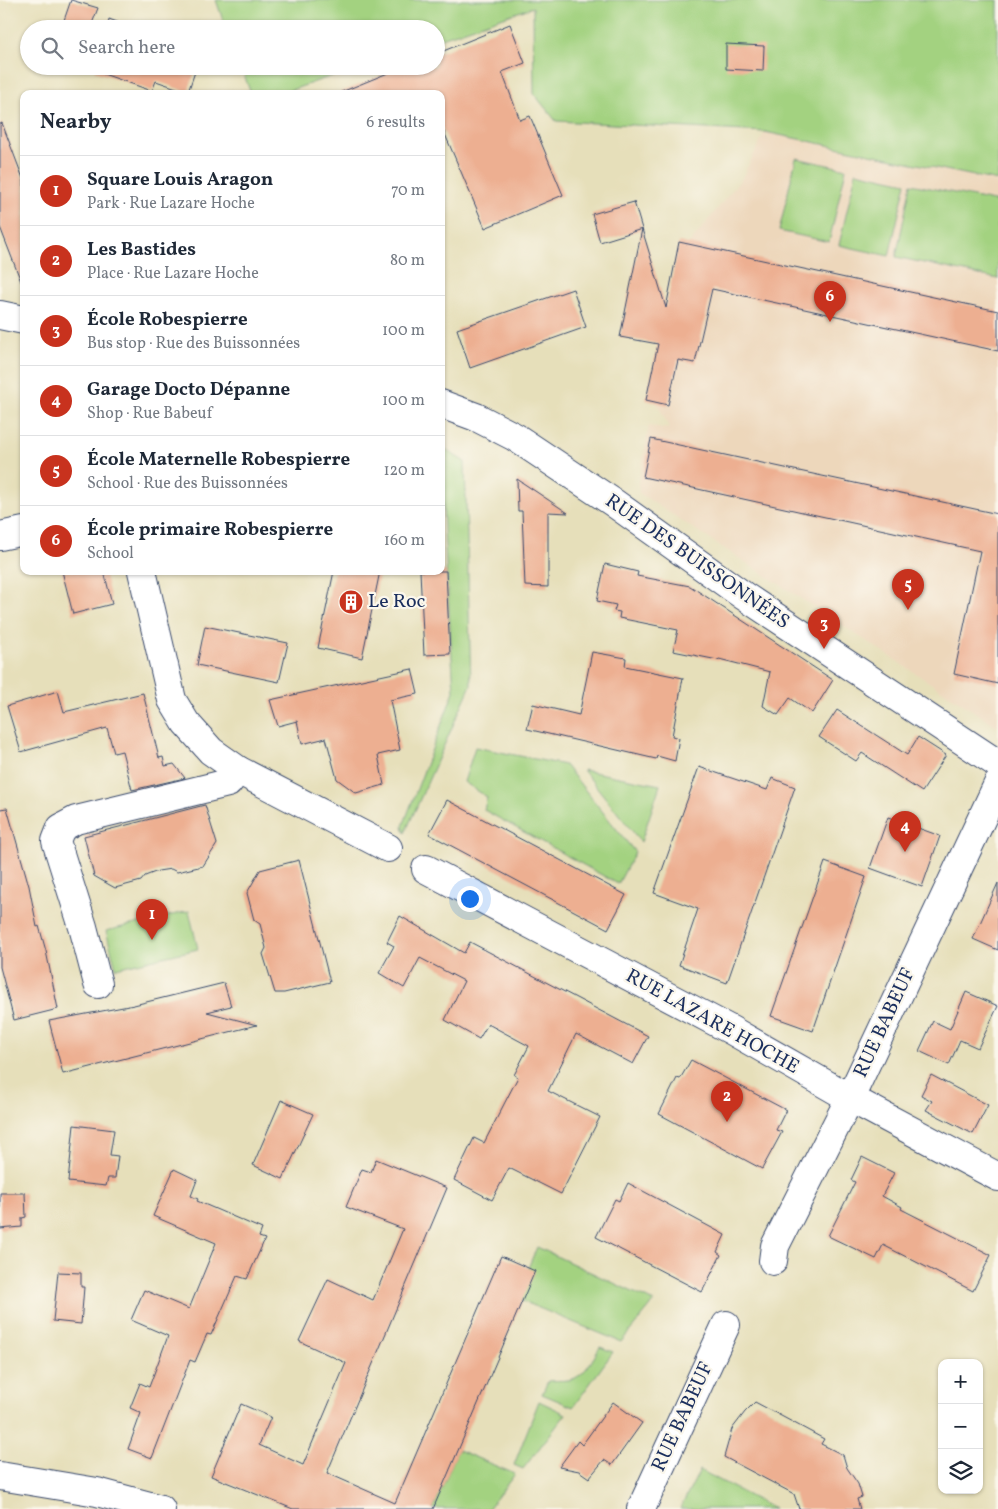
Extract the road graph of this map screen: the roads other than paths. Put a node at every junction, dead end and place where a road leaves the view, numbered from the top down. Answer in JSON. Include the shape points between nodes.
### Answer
{"nodes":[{"id":1,"x":0,"y":315,"type":"edge"},
{"id":2,"x":20,"y":319,"type":"edge"},
{"id":3,"x":445,"y":405,"type":"edge"},
{"id":4,"x":20,"y":532,"type":"edge"},
{"id":5,"x":0,"y":536,"type":"edge"},
{"id":6,"x":143,"y":575,"type":"edge"},
{"id":7,"x":998,"y":764,"type":"edge"},
{"id":8,"x":238,"y":770,"type":"junction"},
{"id":9,"x":998,"y":784,"type":"edge"},
{"id":10,"x":388,"y":848,"type":"dead end"},
{"id":11,"x":426,"y":869,"type":"dead end"},
{"id":12,"x":98,"y":984,"type":"dead end"},
{"id":13,"x":850,"y":1098,"type":"junction"},
{"id":14,"x":998,"y":1177,"type":"edge"},
{"id":15,"x":773,"y":1261,"type":"dead end"},
{"id":16,"x":726,"y":1325,"type":"dead end"},
{"id":17,"x":0,"y":1476,"type":"edge"},
{"id":18,"x":161,"y":1509,"type":"edge"},
{"id":19,"x":641,"y":1509,"type":"edge"}],
"edges":[{"from":1,"to":2,"type":"street"},
{"from":3,"to":7,"type":"street","name":"RUE DES BUISSONNÉES","via":[[515,437],[744,596]]},
{"from":4,"to":5,"type":"street"},
{"from":6,"to":8,"type":"street","via":[[172,700],[186,723],[211,751]]},
{"from":8,"to":10,"type":"street"},
{"from":8,"to":12,"type":"street","via":[[228,783],[76,820],[61,828],[56,841]]},
{"from":9,"to":13,"type":"street","name":"RUE BABEUF"},
{"from":11,"to":13,"type":"street","name":"RUE LAZARE HOCHE","via":[[731,1030]]},
{"from":13,"to":14,"type":"street","name":"RUE LAZARE HOCHE"},
{"from":13,"to":15,"type":"street","name":"RUE BABEUF","via":[[775,1246]]},
{"from":16,"to":19,"type":"street","name":"RUE BABEUF"},
{"from":17,"to":18,"type":"street","via":[[97,1492]]}]}
